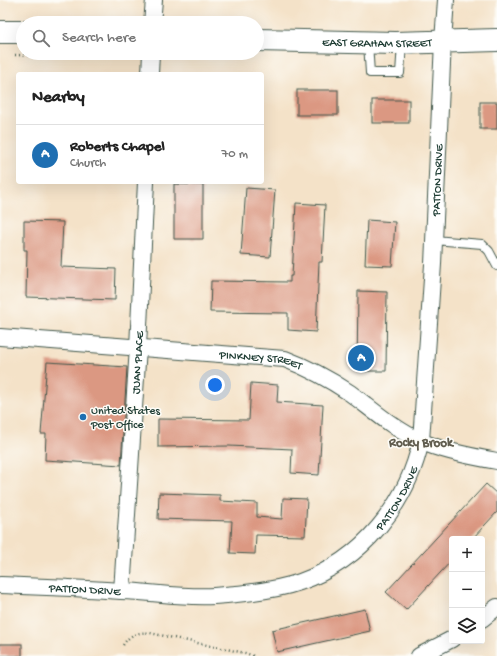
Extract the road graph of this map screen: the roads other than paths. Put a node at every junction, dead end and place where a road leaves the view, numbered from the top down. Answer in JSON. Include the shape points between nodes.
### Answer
{"nodes":[{"id":1,"x":154,"y":0,"type":"edge"},
{"id":2,"x":446,"y":0,"type":"edge"},
{"id":3,"x":153,"y":16,"type":"edge"},
{"id":4,"x":0,"y":32,"type":"edge"},
{"id":5,"x":16,"y":32,"type":"edge"},
{"id":6,"x":264,"y":40,"type":"edge"},
{"id":7,"x":497,"y":40,"type":"edge"},
{"id":8,"x":442,"y":41,"type":"junction"},
{"id":9,"x":368,"y":43,"type":"junction"},
{"id":10,"x":402,"y":43,"type":"junction"},
{"id":11,"x":150,"y":60,"type":"edge"},
{"id":12,"x":150,"y":72,"type":"edge"},
{"id":13,"x":146,"y":184,"type":"edge"},
{"id":14,"x":434,"y":240,"type":"junction"},
{"id":15,"x":497,"y":266,"type":"edge"},
{"id":16,"x":0,"y":337,"type":"edge"},
{"id":17,"x":138,"y":347,"type":"junction"},
{"id":18,"x":421,"y":442,"type":"junction"},
{"id":19,"x":497,"y":461,"type":"edge"},
{"id":20,"x":0,"y":585,"type":"edge"},
{"id":21,"x":122,"y":591,"type":"junction"},
{"id":22,"x":497,"y":607,"type":"edge"},
{"id":23,"x":485,"y":617,"type":"edge"},
{"id":24,"x":449,"y":641,"type":"edge"},
{"id":25,"x":419,"y":656,"type":"edge"}],
"edges":[{"from":1,"to":3,"type":"street"},
{"from":2,"to":8,"type":"street","name":"PATTON DRIVE"},
{"from":4,"to":5,"type":"street"},
{"from":6,"to":9,"type":"street","name":"EAST GRAHAM STREET"},
{"from":7,"to":8,"type":"street","name":"EAST GRAHAM STREET"},
{"from":8,"to":10,"type":"street","name":"EAST GRAHAM STREET"},
{"from":8,"to":14,"type":"street","name":"PATTON DRIVE"},
{"from":9,"to":10,"type":"street","name":"EAST GRAHAM STREET"},
{"from":9,"to":10,"type":"lane","via":[[370,73],[400,73]]},
{"from":11,"to":12,"type":"street"},
{"from":13,"to":17,"type":"street","name":"JUAN PLACE"},
{"from":14,"to":15,"type":"lane","via":[[482,244]]},
{"from":14,"to":18,"type":"street","name":"PATTON DRIVE"},
{"from":16,"to":17,"type":"street","name":"PINKNEY STREET"},
{"from":17,"to":18,"type":"street","name":"PINKNEY STREET","via":[[285,359],[330,380],[373,412]]},
{"from":17,"to":21,"type":"street","name":"JUAN PLACE"},
{"from":18,"to":19,"type":"street","name":"PINKNEY STREET"},
{"from":18,"to":21,"type":"street","name":"PATTON DRIVE","via":[[416,464],[406,487],[386,520],[355,550],[325,570],[284,586],[214,596]]},
{"from":20,"to":21,"type":"street","name":"PATTON DRIVE"},
{"from":22,"to":23,"type":"street"},
{"from":24,"to":25,"type":"street"}]}
